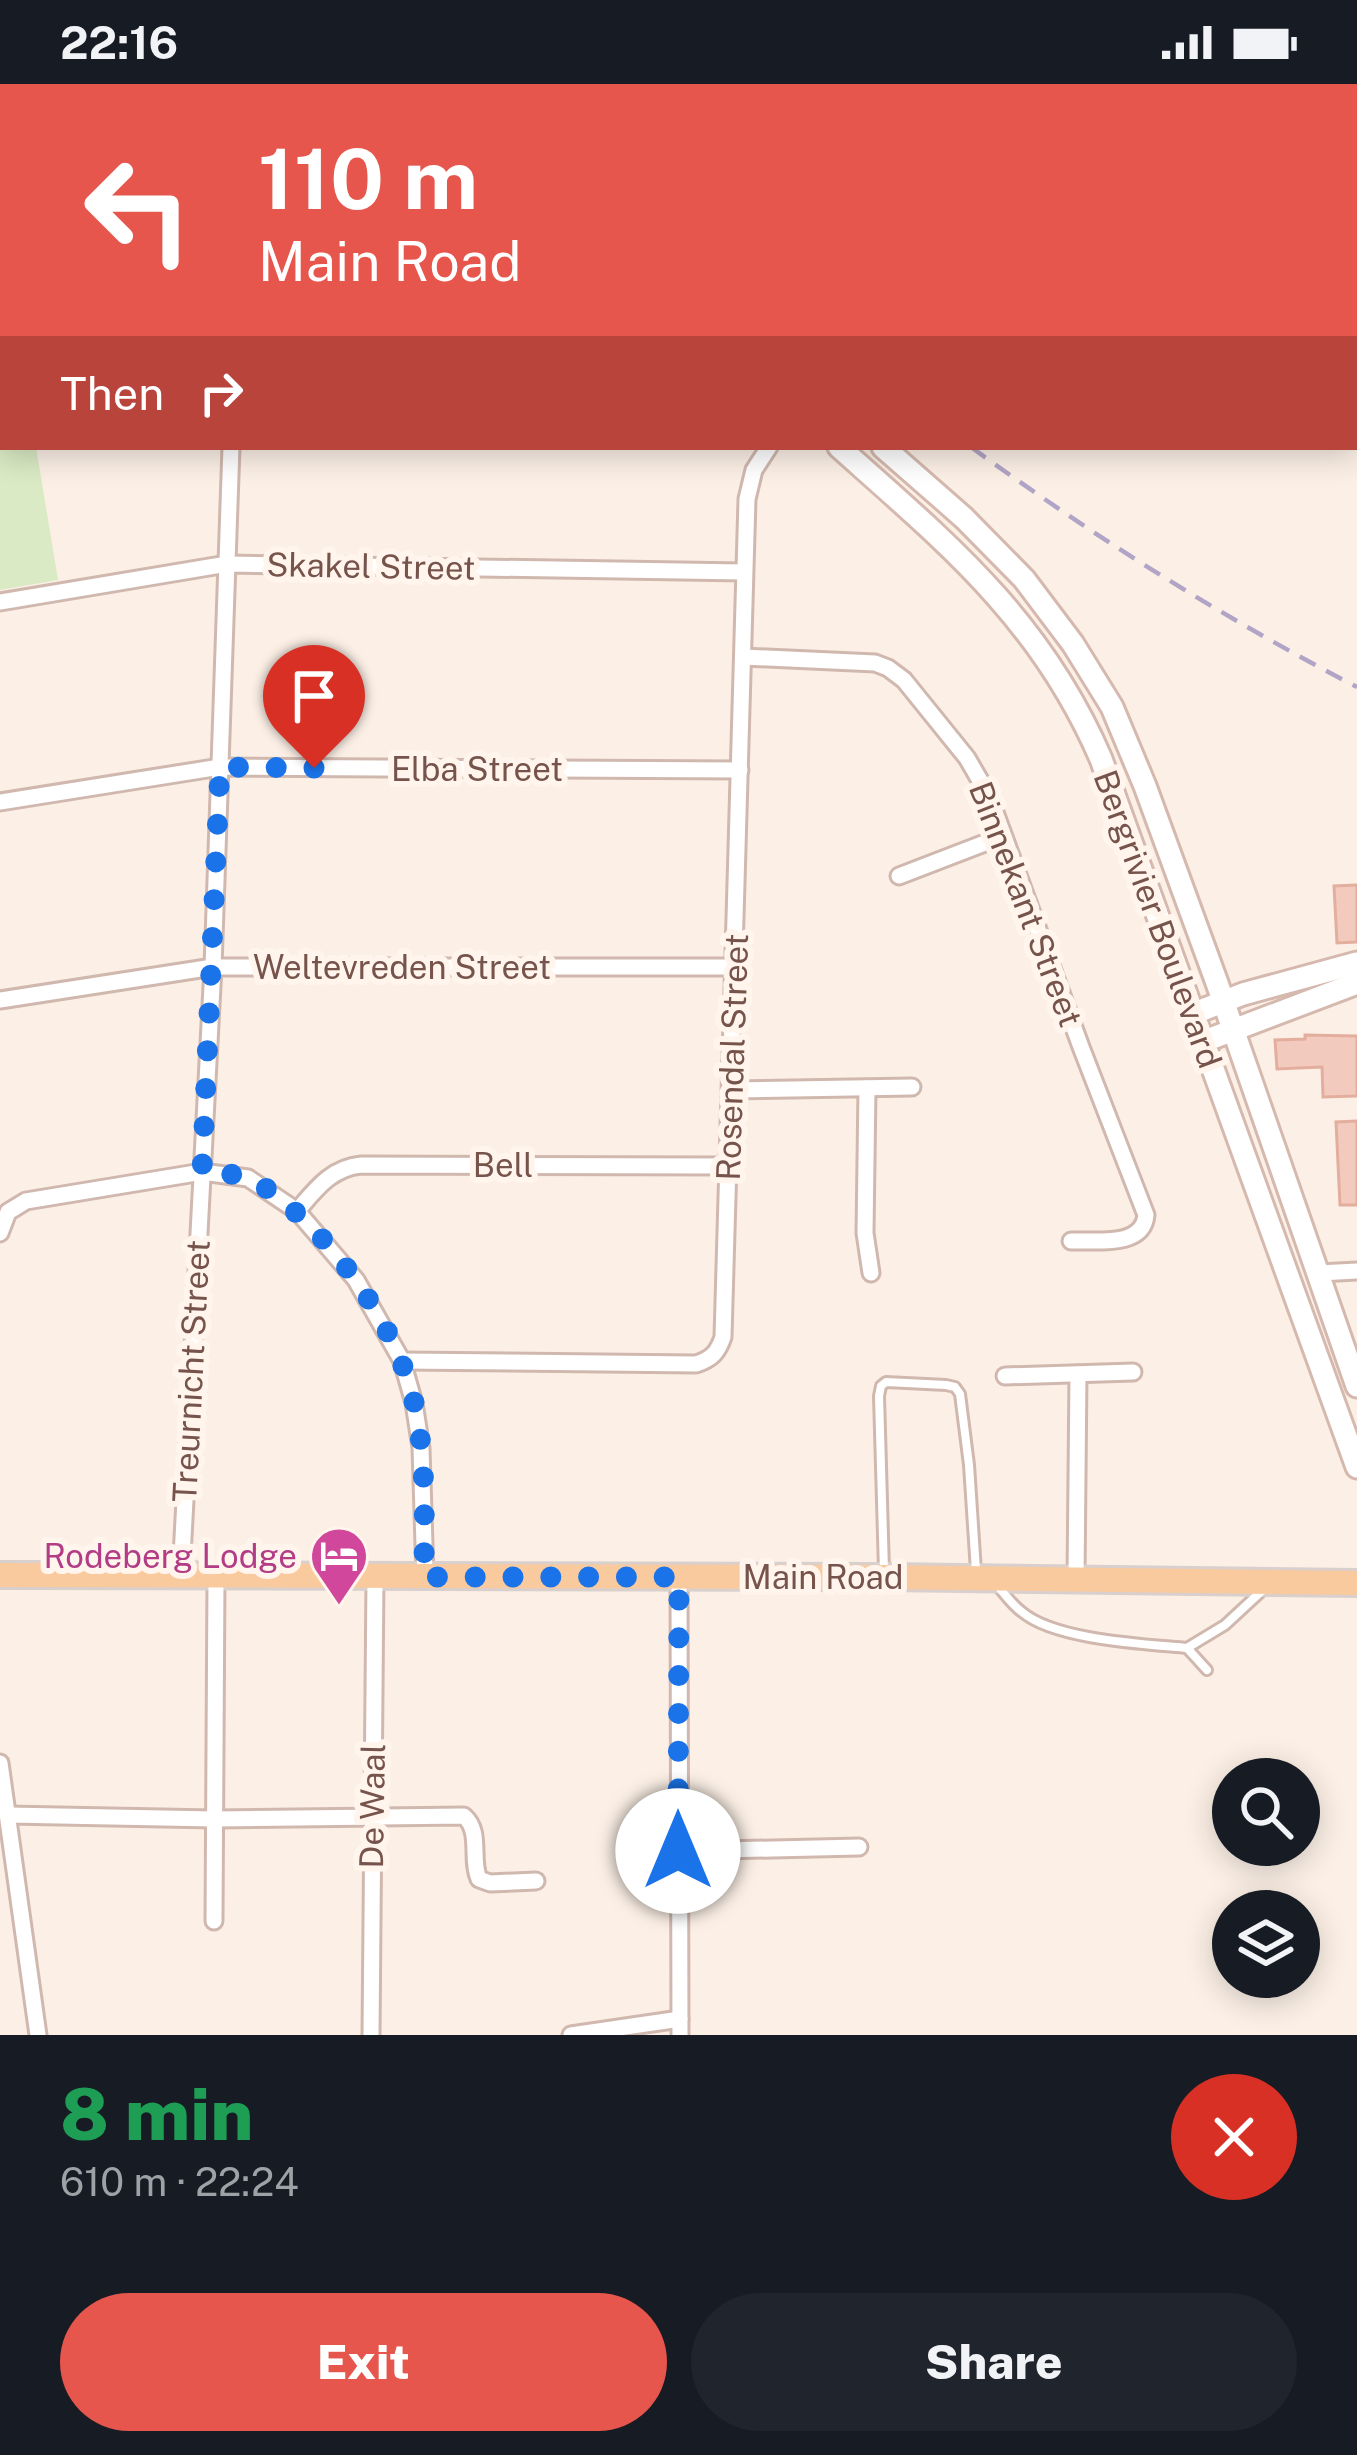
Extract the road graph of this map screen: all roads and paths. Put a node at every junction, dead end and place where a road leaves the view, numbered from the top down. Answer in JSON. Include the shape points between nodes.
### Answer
{"nodes":[{"id":1,"x":231,"y":450,"type":"edge"},
{"id":2,"x":767,"y":450,"type":"edge"},
{"id":3,"x":842,"y":450,"type":"edge"},
{"id":4,"x":886,"y":450,"type":"edge"},
{"id":5,"x":227,"y":564,"type":"junction"},
{"id":6,"x":744,"y":572,"type":"junction"},
{"id":7,"x":0,"y":602,"type":"edge"},
{"id":8,"x":743,"y":657,"type":"junction"},
{"id":9,"x":220,"y":767,"type":"junction"},
{"id":10,"x":740,"y":770,"type":"junction"},
{"id":11,"x":0,"y":802,"type":"edge"},
{"id":12,"x":1004,"y":836,"type":"junction"},
{"id":13,"x":899,"y":876,"type":"dead end"},
{"id":14,"x":1357,"y":963,"type":"edge"},
{"id":15,"x":734,"y":967,"type":"junction"},
{"id":16,"x":213,"y":968,"type":"junction"},
{"id":17,"x":1357,"y":982,"type":"edge"},
{"id":18,"x":0,"y":1000,"type":"edge"},
{"id":19,"x":1224,"y":1001,"type":"junction"},
{"id":20,"x":1192,"y":1014,"type":"junction"},
{"id":21,"x":1233,"y":1031,"type":"junction"},
{"id":22,"x":1202,"y":1042,"type":"junction"},
{"id":23,"x":912,"y":1087,"type":"dead end"},
{"id":24,"x":867,"y":1088,"type":"junction"},
{"id":25,"x":732,"y":1090,"type":"junction"},
{"id":26,"x":729,"y":1166,"type":"junction"},
{"id":27,"x":202,"y":1172,"type":"junction"},
{"id":28,"x":297,"y":1211,"type":"junction"},
{"id":29,"x":0,"y":1233,"type":"edge"},
{"id":30,"x":1071,"y":1241,"type":"dead end"},
{"id":31,"x":1357,"y":1270,"type":"edge"},
{"id":32,"x":871,"y":1273,"type":"dead end"},
{"id":33,"x":1319,"y":1273,"type":"junction"},
{"id":34,"x":402,"y":1361,"type":"junction"},
{"id":35,"x":1133,"y":1372,"type":"dead end"},
{"id":36,"x":1078,"y":1373,"type":"junction"},
{"id":37,"x":1005,"y":1376,"type":"dead end"},
{"id":38,"x":1357,"y":1386,"type":"edge"},
{"id":39,"x":1357,"y":1467,"type":"edge"},
{"id":40,"x":0,"y":1575,"type":"edge"},
{"id":41,"x":181,"y":1576,"type":"junction"},
{"id":42,"x":216,"y":1576,"type":"junction"},
{"id":43,"x":376,"y":1576,"type":"junction"},
{"id":44,"x":424,"y":1577,"type":"junction"},
{"id":45,"x":679,"y":1577,"type":"junction"},
{"id":46,"x":885,"y":1577,"type":"junction"},
{"id":47,"x":984,"y":1579,"type":"junction"},
{"id":48,"x":1076,"y":1579,"type":"junction"},
{"id":49,"x":1273,"y":1580,"type":"junction"},
{"id":50,"x":1357,"y":1582,"type":"edge"},
{"id":51,"x":1187,"y":1648,"type":"junction"},
{"id":52,"x":1207,"y":1670,"type":"dead end"},
{"id":53,"x":0,"y":1763,"type":"edge"},
{"id":54,"x":8,"y":1815,"type":"junction"},
{"id":55,"x":371,"y":1817,"type":"junction"},
{"id":56,"x":214,"y":1820,"type":"junction"},
{"id":57,"x":859,"y":1846,"type":"dead end"},
{"id":58,"x":678,"y":1851,"type":"junction"},
{"id":59,"x":536,"y":1881,"type":"dead end"},
{"id":60,"x":214,"y":1921,"type":"dead end"},
{"id":61,"x":680,"y":2027,"type":"edge"},
{"id":62,"x":38,"y":2035,"type":"edge"},
{"id":63,"x":371,"y":2035,"type":"edge"},
{"id":64,"x":571,"y":2035,"type":"edge"}],
"edges":[{"from":1,"to":5,"type":"street","name":"Treurnicht Street"},
{"from":2,"to":6,"type":"street","name":"Rosendal Street","via":[[750,484]]},
{"from":3,"to":20,"type":"street","name":"Bergrivier Boulevard","via":[[974,570],[1072,697]]},
{"from":4,"to":19,"type":"street","name":"Bergrivier Boulevard","via":[[994,546],[1094,674],[1145,786]]},
{"from":5,"to":6,"type":"street","name":"Skakel Street"},
{"from":5,"to":7,"type":"street","name":"Skakel Street"},
{"from":5,"to":9,"type":"street","name":"Treurnicht Street"},
{"from":6,"to":8,"type":"street","name":"Rosendal Street"},
{"from":8,"to":10,"type":"street","name":"Rosendal Street"},
{"from":8,"to":12,"type":"street","name":"Binnekant Street","via":[[858,662],[896,672],[968,758]]},
{"from":9,"to":10,"type":"street","name":"Elba Street"},
{"from":9,"to":11,"type":"street","name":"Elba Street"},
{"from":9,"to":16,"type":"street","name":"Treurnicht Street"},
{"from":10,"to":15,"type":"street","name":"Rosendal Street"},
{"from":12,"to":13,"type":"street"},
{"from":12,"to":30,"type":"street","name":"Binnekant Street","via":[[1146,1214],[1135,1236]]},
{"from":14,"to":19,"type":"street"},
{"from":15,"to":16,"type":"street","name":"Weltevreden Street"},
{"from":15,"to":25,"type":"street","name":"Rosendal Street"},
{"from":16,"to":18,"type":"street","name":"Weltevreden Street"},
{"from":16,"to":27,"type":"street","name":"Treurnicht Street"},
{"from":17,"to":21,"type":"street"},
{"from":19,"to":20,"type":"street"},
{"from":19,"to":21,"type":"street","name":"Bergrivier Boulevard"},
{"from":20,"to":22,"type":"street","name":"Bergrivier Boulevard"},
{"from":21,"to":22,"type":"street"},
{"from":21,"to":33,"type":"street","name":"Bergrivier Boulevard"},
{"from":22,"to":39,"type":"street","name":"Bergrivier Boulevard"},
{"from":23,"to":24,"type":"street"},
{"from":24,"to":25,"type":"street"},
{"from":24,"to":32,"type":"street"},
{"from":25,"to":26,"type":"street","name":"Rosendal Street"},
{"from":26,"to":28,"type":"street","name":"Bell","via":[[355,1165],[337,1170]]},
{"from":26,"to":34,"type":"street","name":"Rosendal Street","via":[[723,1337],[705,1361]]},
{"from":27,"to":28,"type":"street","via":[[248,1178]]},
{"from":27,"to":29,"type":"street","via":[[26,1201],[8,1212]]},
{"from":27,"to":41,"type":"street","name":"Treurnicht Street"},
{"from":28,"to":34,"type":"street","via":[[356,1280]]},
{"from":31,"to":33,"type":"street"},
{"from":33,"to":38,"type":"street","name":"Bergrivier Boulevard"},
{"from":34,"to":44,"type":"street","via":[[421,1448]]},
{"from":35,"to":36,"type":"street"},
{"from":36,"to":37,"type":"street"},
{"from":36,"to":48,"type":"street"},
{"from":40,"to":41,"type":"main road","name":"Main Road"},
{"from":41,"to":42,"type":"main road","name":"Main Road"},
{"from":42,"to":43,"type":"main road","name":"Main Road"},
{"from":42,"to":56,"type":"street"},
{"from":43,"to":44,"type":"main road","name":"Main Road"},
{"from":43,"to":55,"type":"street","name":"De Waal"},
{"from":44,"to":45,"type":"main road","name":"Main Road"},
{"from":45,"to":46,"type":"main road","name":"Main Road"},
{"from":45,"to":58,"type":"street"},
{"from":46,"to":47,"type":"main road","name":"Main Road"},
{"from":46,"to":47,"type":"lane","via":[[886,1382],[955,1387],[960,1394]]},
{"from":47,"to":48,"type":"main road","name":"Main Road"},
{"from":47,"to":51,"type":"lane","via":[[1047,1627]]},
{"from":48,"to":49,"type":"main road","name":"Main Road"},
{"from":49,"to":50,"type":"main road","name":"Main Road"},
{"from":49,"to":51,"type":"lane"},
{"from":51,"to":52,"type":"lane"},
{"from":53,"to":54,"type":"street"},
{"from":54,"to":56,"type":"street"},
{"from":54,"to":62,"type":"street"},
{"from":55,"to":56,"type":"street"},
{"from":55,"to":59,"type":"street","via":[[464,1816],[479,1879]]},
{"from":55,"to":63,"type":"street","name":"De Waal"},
{"from":56,"to":60,"type":"street"},
{"from":57,"to":58,"type":"street"},
{"from":58,"to":61,"type":"street"},
{"from":61,"to":64,"type":"street"}]}
